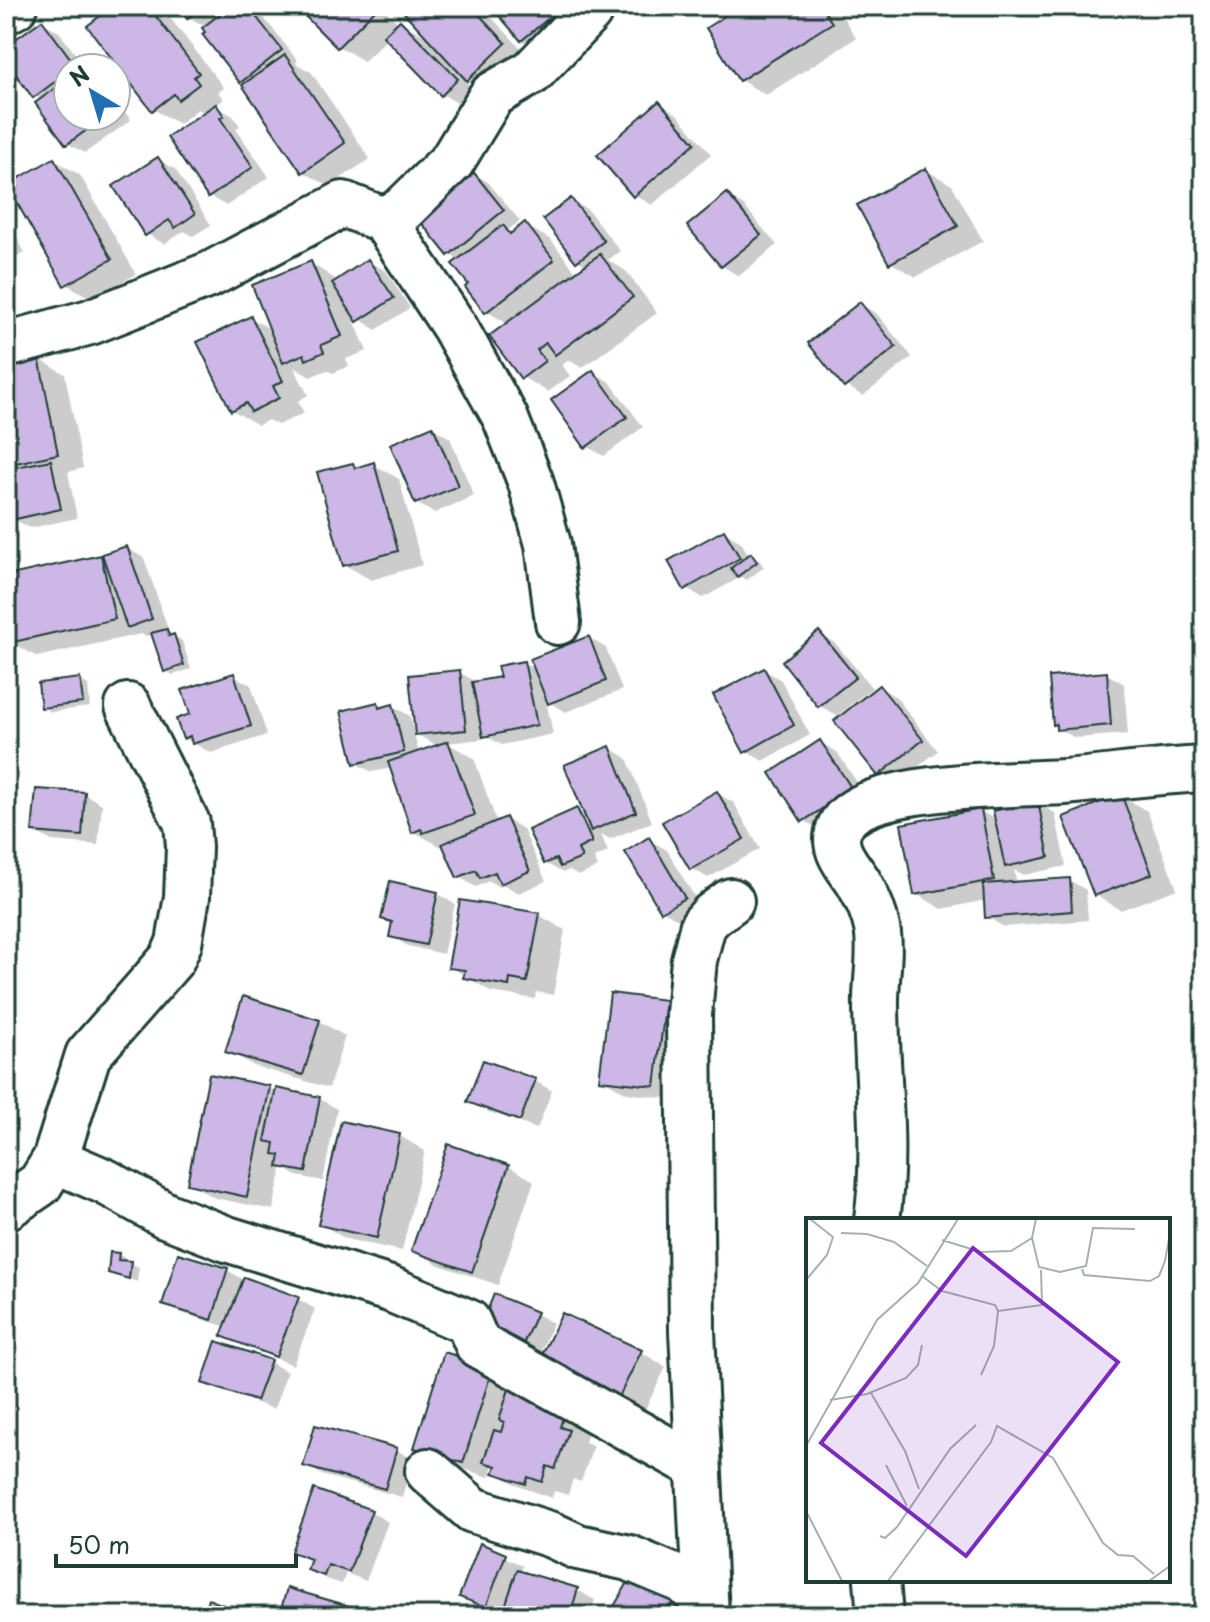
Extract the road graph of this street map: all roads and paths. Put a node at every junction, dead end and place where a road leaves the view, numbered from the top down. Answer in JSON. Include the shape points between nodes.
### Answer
{"nodes":[{"id":1,"x":15,"y":6,"type":"edge"},
{"id":2,"x":589,"y":6,"type":"edge"},
{"id":3,"x":6,"y":11,"type":"edge"},
{"id":4,"x":384,"y":220,"type":"junction"},
{"id":5,"x":6,"y":345,"type":"edge"},
{"id":6,"x":558,"y":622,"type":"dead end"},
{"id":7,"x":128,"y":706,"type":"dead end"},
{"id":8,"x":1204,"y":769,"type":"edge"},
{"id":9,"x":731,"y":901,"type":"dead end"},
{"id":10,"x":55,"y":1160,"type":"junction"},
{"id":11,"x":6,"y":1207,"type":"edge"},
{"id":12,"x":877,"y":1218,"type":"edge"},
{"id":13,"x":697,"y":1466,"type":"junction"},
{"id":14,"x":428,"y":1471,"type":"dead end"},
{"id":15,"x":877,"y":1582,"type":"edge"},
{"id":16,"x":705,"y":1608,"type":"edge"},
{"id":17,"x":880,"y":1616,"type":"edge"}],
"edges":[{"from":1,"to":3,"type":"street"},
{"from":2,"to":4,"type":"street","via":[[532,72],[492,95],[452,161],[402,210]]},
{"from":4,"to":5,"type":"street","via":[[343,204],[211,274],[90,322]]},
{"from":4,"to":6,"type":"street","via":[[454,326],[505,417],[548,544]]},
{"from":7,"to":10,"type":"street","via":[[187,823],[187,897],[172,959],[88,1055]]},
{"from":8,"to":12,"type":"street","via":[[947,787],[881,800],[845,819],[838,849],[868,901],[878,933]]},
{"from":9,"to":13,"type":"street","via":[[703,925],[689,1014]]},
{"from":10,"to":11,"type":"street","via":[[40,1184]]},
{"from":10,"to":13,"type":"street","via":[[165,1215],[390,1289],[468,1322],[478,1345]]},
{"from":13,"to":16,"type":"street"},
{"from":14,"to":16,"type":"street","via":[[473,1510],[578,1547],[629,1558],[684,1581]]},
{"from":15,"to":17,"type":"street"}]}
